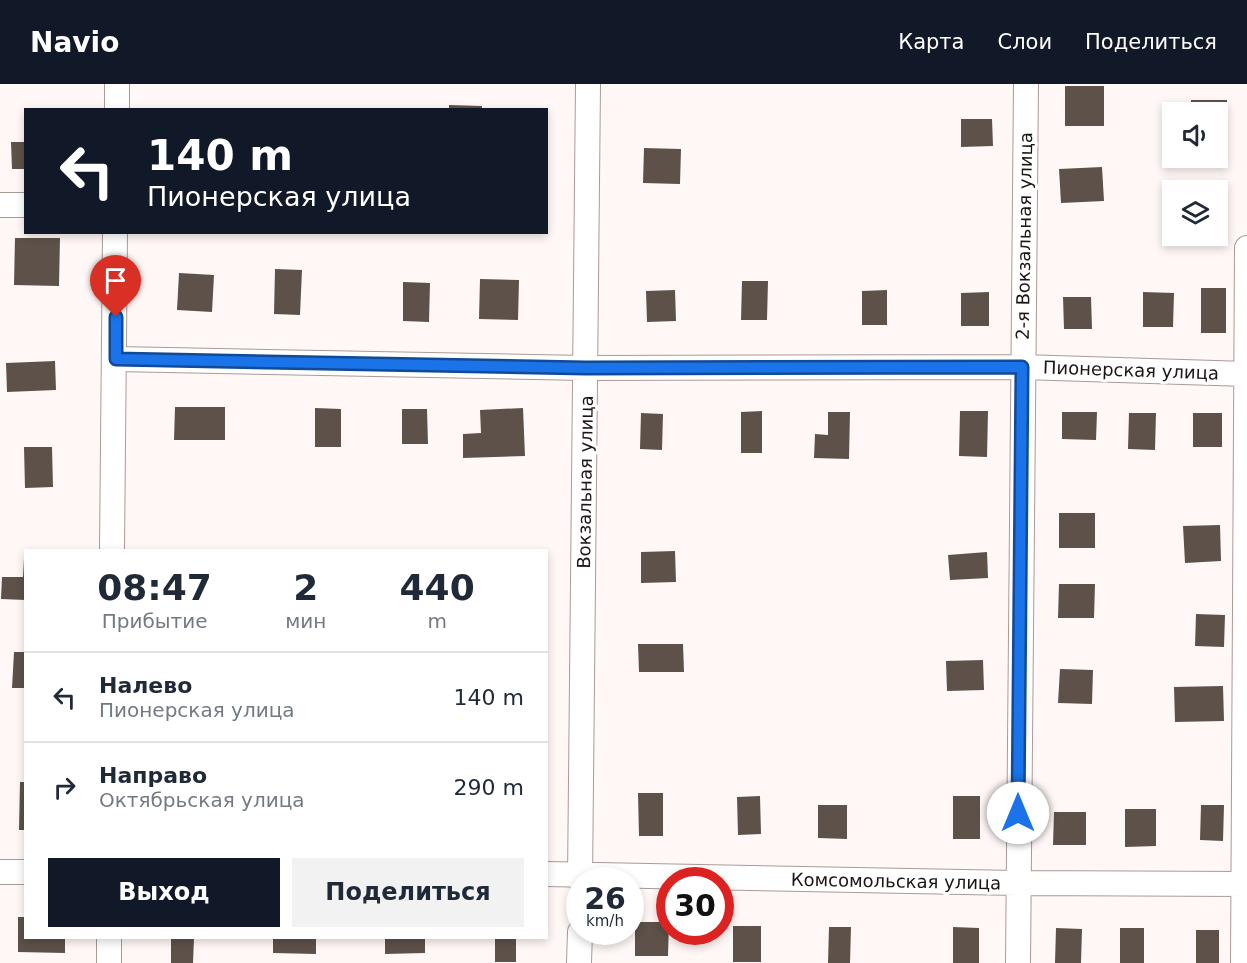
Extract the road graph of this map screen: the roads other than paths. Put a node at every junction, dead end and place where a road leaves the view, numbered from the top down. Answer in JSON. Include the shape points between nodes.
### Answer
{"nodes":[{"id":1,"x":117,"y":84,"type":"edge"},
{"id":2,"x":588,"y":84,"type":"edge"},
{"id":3,"x":1026,"y":84,"type":"edge"},
{"id":4,"x":117,"y":108,"type":"edge"},
{"id":5,"x":0,"y":205,"type":"edge"},
{"id":6,"x":24,"y":205,"type":"edge"},
{"id":7,"x":116,"y":234,"type":"edge"},
{"id":8,"x":1247,"y":248,"type":"edge"},
{"id":9,"x":116,"y":359,"type":"junction"},
{"id":10,"x":1022,"y":367,"type":"junction"},
{"id":11,"x":586,"y":368,"type":"junction"},
{"id":12,"x":1247,"y":374,"type":"edge"},
{"id":13,"x":112,"y":549,"type":"edge"},
{"id":14,"x":580,"y":867,"type":"edge"},
{"id":15,"x":0,"y":872,"type":"edge"},
{"id":16,"x":24,"y":872,"type":"edge"},
{"id":17,"x":548,"y":874,"type":"edge"},
{"id":18,"x":566,"y":876,"type":"edge"},
{"id":19,"x":644,"y":878,"type":"edge"},
{"id":20,"x":1017,"y":883,"type":"junction"},
{"id":21,"x":1246,"y":884,"type":"edge"},
{"id":22,"x":109,"y":939,"type":"edge"},
{"id":23,"x":580,"y":945,"type":"edge"},
{"id":24,"x":109,"y":963,"type":"edge"},
{"id":25,"x":579,"y":963,"type":"edge"},
{"id":26,"x":1018,"y":963,"type":"edge"},
{"id":27,"x":1243,"y":963,"type":"edge"}],
"edges":[{"from":1,"to":4,"type":"street"},
{"from":2,"to":11,"type":"street","name":"Вокзальная улица"},
{"from":3,"to":10,"type":"street","name":"2-я Вокзальная улица"},
{"from":5,"to":6,"type":"street"},
{"from":7,"to":9,"type":"street"},
{"from":8,"to":12,"type":"street"},
{"from":9,"to":11,"type":"street","name":"Пионерская улица"},
{"from":9,"to":13,"type":"street"},
{"from":10,"to":11,"type":"street","name":"Пионерская улица"},
{"from":10,"to":12,"type":"street","name":"Пионерская улица"},
{"from":10,"to":20,"type":"street","name":"2-я Вокзальная улица"},
{"from":11,"to":14,"type":"street","name":"Вокзальная улица"},
{"from":12,"to":21,"type":"street"},
{"from":15,"to":16,"type":"street"},
{"from":17,"to":18,"type":"street","name":"Комсомольская улица"},
{"from":19,"to":20,"type":"street","name":"Комсомольская улица"},
{"from":20,"to":21,"type":"street","name":"Комсомольская улица"},
{"from":20,"to":26,"type":"street","name":"2-я Вокзальная улица"},
{"from":21,"to":27,"type":"street"},
{"from":22,"to":24,"type":"street"},
{"from":23,"to":25,"type":"street"}]}
